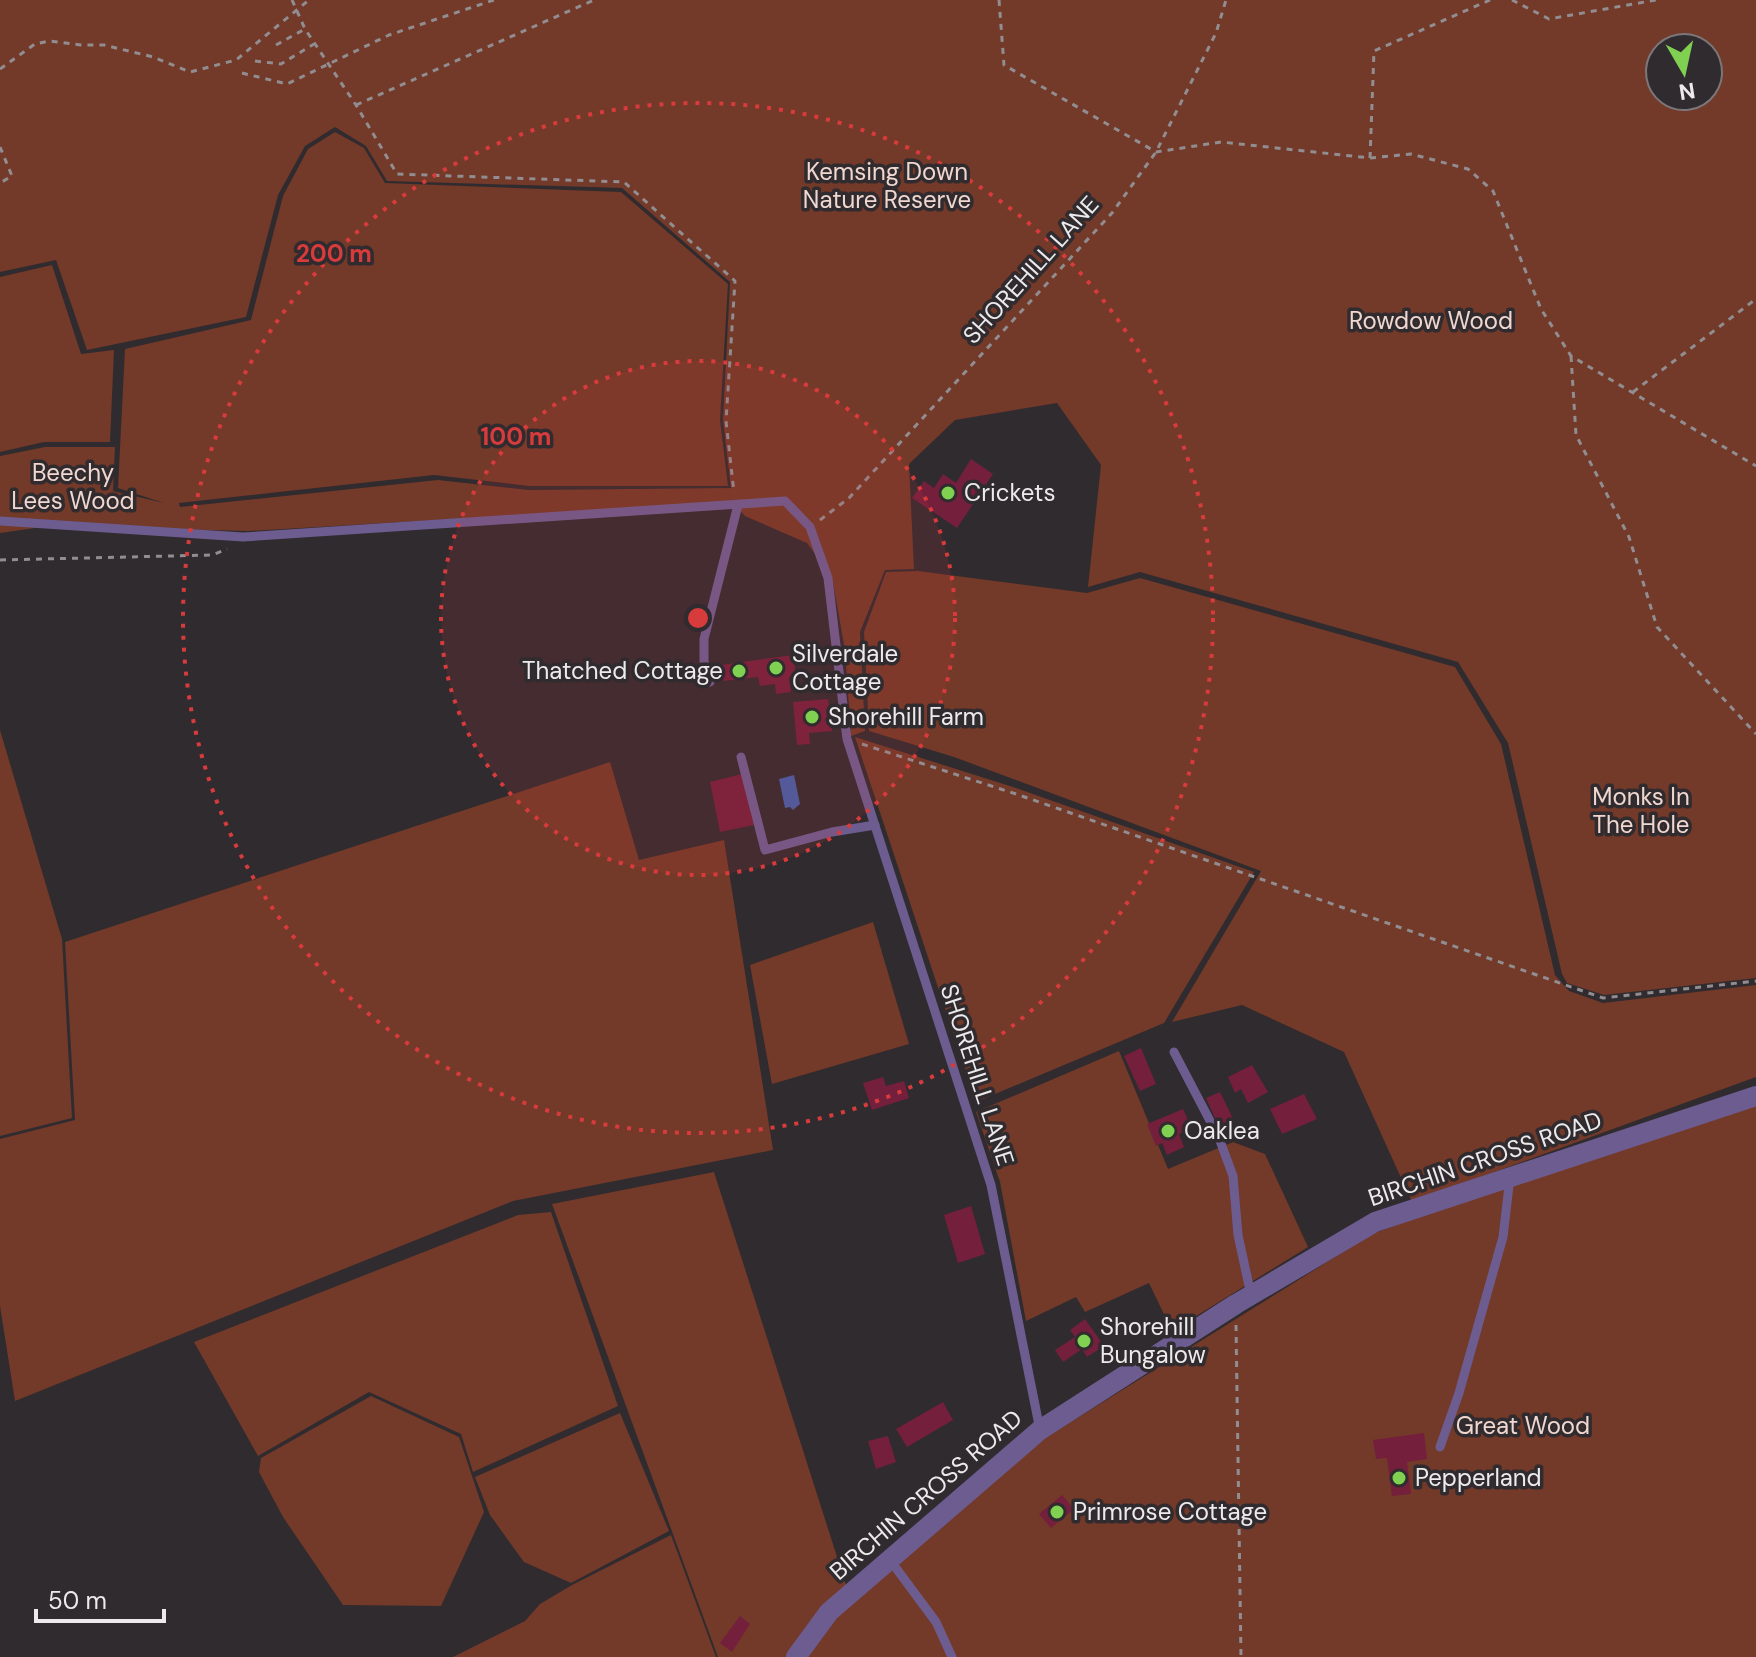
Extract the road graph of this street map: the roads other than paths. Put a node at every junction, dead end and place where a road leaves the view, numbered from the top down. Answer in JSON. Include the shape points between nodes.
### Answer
{"nodes":[{"id":1,"x":737,"y":505,"type":"junction"},
{"id":2,"x":0,"y":521,"type":"edge"},
{"id":3,"x":710,"y":682,"type":"dead end"},
{"id":4,"x":741,"y":757,"type":"dead end"},
{"id":5,"x":875,"y":825,"type":"junction"},
{"id":6,"x":1174,"y":1052,"type":"dead end"},
{"id":7,"x":1756,"y":1096,"type":"edge"},
{"id":8,"x":1510,"y":1177,"type":"junction"},
{"id":9,"x":1244,"y":1300,"type":"junction"},
{"id":10,"x":1040,"y":1430,"type":"junction"},
{"id":11,"x":1440,"y":1447,"type":"dead end"},
{"id":12,"x":890,"y":1560,"type":"junction"},
{"id":13,"x":796,"y":1657,"type":"edge"},
{"id":14,"x":952,"y":1657,"type":"edge"}],
"edges":[{"from":1,"to":2,"type":"lane","via":[[243,537]]},
{"from":1,"to":3,"type":"lane","via":[[704,639]]},
{"from":1,"to":5,"type":"lane","name":"SHOREHILL LANE","via":[[785,501],[810,527],[828,578],[847,739]]},
{"from":4,"to":5,"type":"lane","via":[[765,850]]},
{"from":5,"to":10,"type":"lane","name":"SHOREHILL LANE","via":[[991,1185]]},
{"from":6,"to":9,"type":"lane","via":[[1233,1176]]},
{"from":7,"to":8,"type":"street","name":"BIRCHIN CROSS ROAD"},
{"from":8,"to":9,"type":"street","name":"BIRCHIN CROSS ROAD","via":[[1375,1222]]},
{"from":8,"to":11,"type":"lane","via":[[1503,1237]]},
{"from":9,"to":10,"type":"street","name":"BIRCHIN CROSS ROAD"},
{"from":10,"to":12,"type":"street","name":"BIRCHIN CROSS ROAD"},
{"from":12,"to":13,"type":"street","name":"BIRCHIN CROSS ROAD","via":[[829,1612]]},
{"from":12,"to":14,"type":"lane","via":[[936,1622]]}]}
